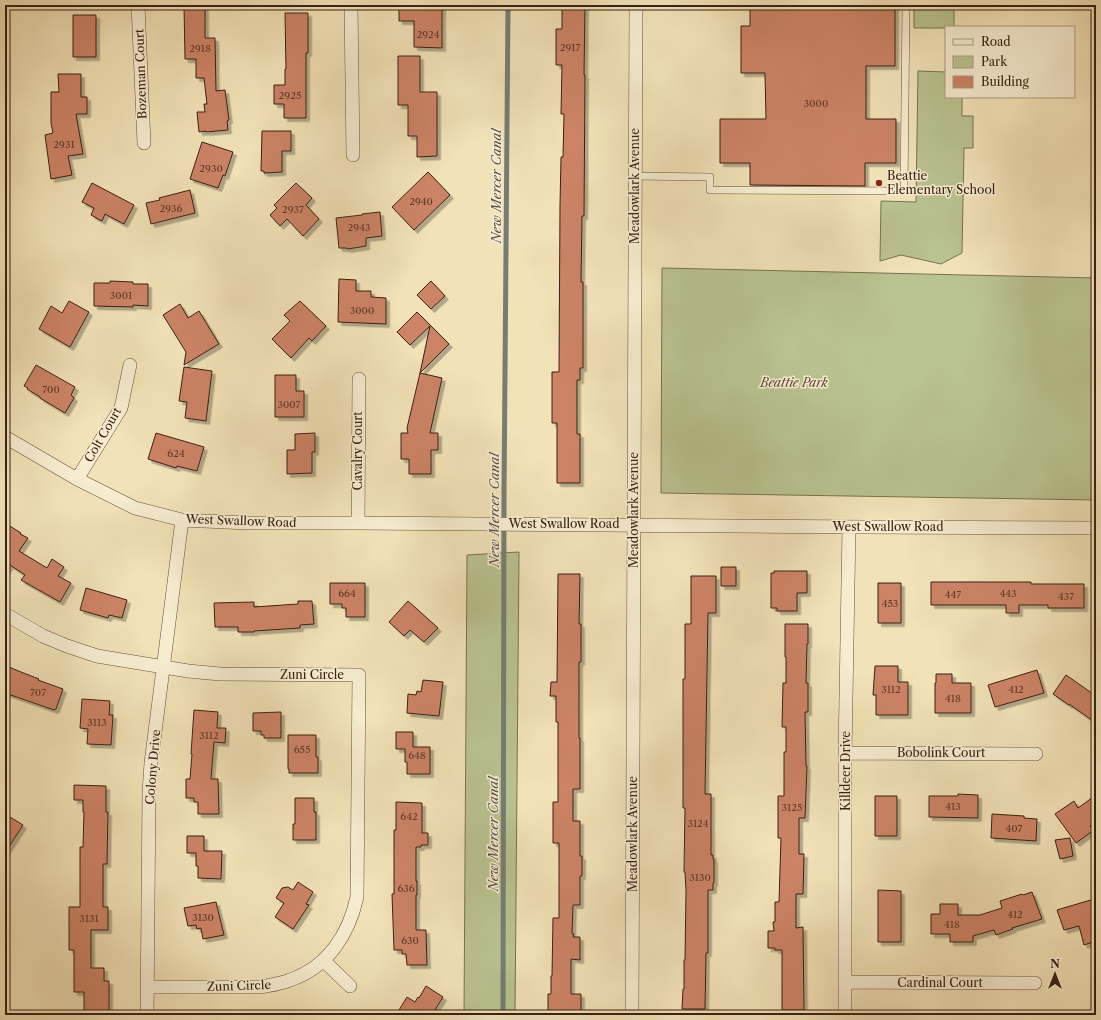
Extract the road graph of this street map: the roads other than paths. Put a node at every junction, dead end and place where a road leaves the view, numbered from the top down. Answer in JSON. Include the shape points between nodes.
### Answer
{"nodes":[{"id":1,"x":138,"y":5,"type":"edge"},
{"id":2,"x":351,"y":5,"type":"edge"},
{"id":3,"x":636,"y":5,"type":"edge"},
{"id":4,"x":906,"y":5,"type":"edge"},
{"id":5,"x":144,"y":144,"type":"dead end"},
{"id":6,"x":353,"y":155,"type":"dead end"},
{"id":7,"x":635,"y":176,"type":"junction"},
{"id":8,"x":130,"y":365,"type":"dead end"},
{"id":9,"x":359,"y":379,"type":"dead end"},
{"id":10,"x":5,"y":437,"type":"edge"},
{"id":11,"x":77,"y":479,"type":"junction"},
{"id":12,"x":182,"y":520,"type":"junction"},
{"id":13,"x":358,"y":523,"type":"junction"},
{"id":14,"x":634,"y":525,"type":"junction"},
{"id":15,"x":849,"y":527,"type":"junction"},
{"id":16,"x":1096,"y":528,"type":"edge"},
{"id":17,"x":5,"y":614,"type":"edge"},
{"id":18,"x":164,"y":667,"type":"junction"},
{"id":19,"x":845,"y":753,"type":"junction"},
{"id":20,"x":1036,"y":754,"type":"dead end"},
{"id":21,"x":324,"y":961,"type":"junction"},
{"id":22,"x":845,"y":982,"type":"junction"},
{"id":23,"x":1036,"y":983,"type":"dead end"},
{"id":24,"x":350,"y":986,"type":"dead end"},
{"id":25,"x":148,"y":987,"type":"junction"},
{"id":26,"x":148,"y":1015,"type":"edge"},
{"id":27,"x":632,"y":1015,"type":"edge"},
{"id":28,"x":845,"y":1015,"type":"edge"}],
"edges":[{"from":1,"to":5,"type":"street","name":"Bozeman Court"},
{"from":2,"to":6,"type":"street"},
{"from":3,"to":7,"type":"street","name":"Meadowlark Avenue"},
{"from":4,"to":7,"type":"lane","via":[[904,191],[710,190],[710,177]]},
{"from":7,"to":14,"type":"street","name":"Meadowlark Avenue"},
{"from":8,"to":11,"type":"street","name":"Colt Court","via":[[121,408]]},
{"from":9,"to":13,"type":"street","name":"Cavalry Court"},
{"from":10,"to":11,"type":"street","name":"West Swallow Road"},
{"from":11,"to":12,"type":"street","name":"West Swallow Road","via":[[135,508]]},
{"from":12,"to":13,"type":"street","name":"West Swallow Road"},
{"from":12,"to":18,"type":"street","name":"Colony Drive"},
{"from":13,"to":14,"type":"street","name":"West Swallow Road"},
{"from":14,"to":15,"type":"street","name":"West Swallow Road"},
{"from":14,"to":27,"type":"street","name":"Meadowlark Avenue"},
{"from":15,"to":16,"type":"street","name":"West Swallow Road"},
{"from":15,"to":19,"type":"street","name":"Killdeer Drive"},
{"from":17,"to":18,"type":"street","name":"Zuni Circle","via":[[43,636],[97,656]]},
{"from":18,"to":21,"type":"street","name":"Zuni Circle","via":[[220,674],[359,675],[357,897],[346,932]]},
{"from":18,"to":25,"type":"street","name":"Colony Drive","via":[[149,792]]},
{"from":19,"to":20,"type":"street","name":"Bobolink Court"},
{"from":19,"to":22,"type":"street","name":"Killdeer Drive"},
{"from":21,"to":24,"type":"street"},
{"from":21,"to":25,"type":"street","name":"Zuni Circle","via":[[292,980],[260,987]]},
{"from":22,"to":23,"type":"street","name":"Cardinal Court"},
{"from":22,"to":28,"type":"street","name":"Killdeer Drive"},
{"from":25,"to":26,"type":"street","name":"Colony Drive"}]}
